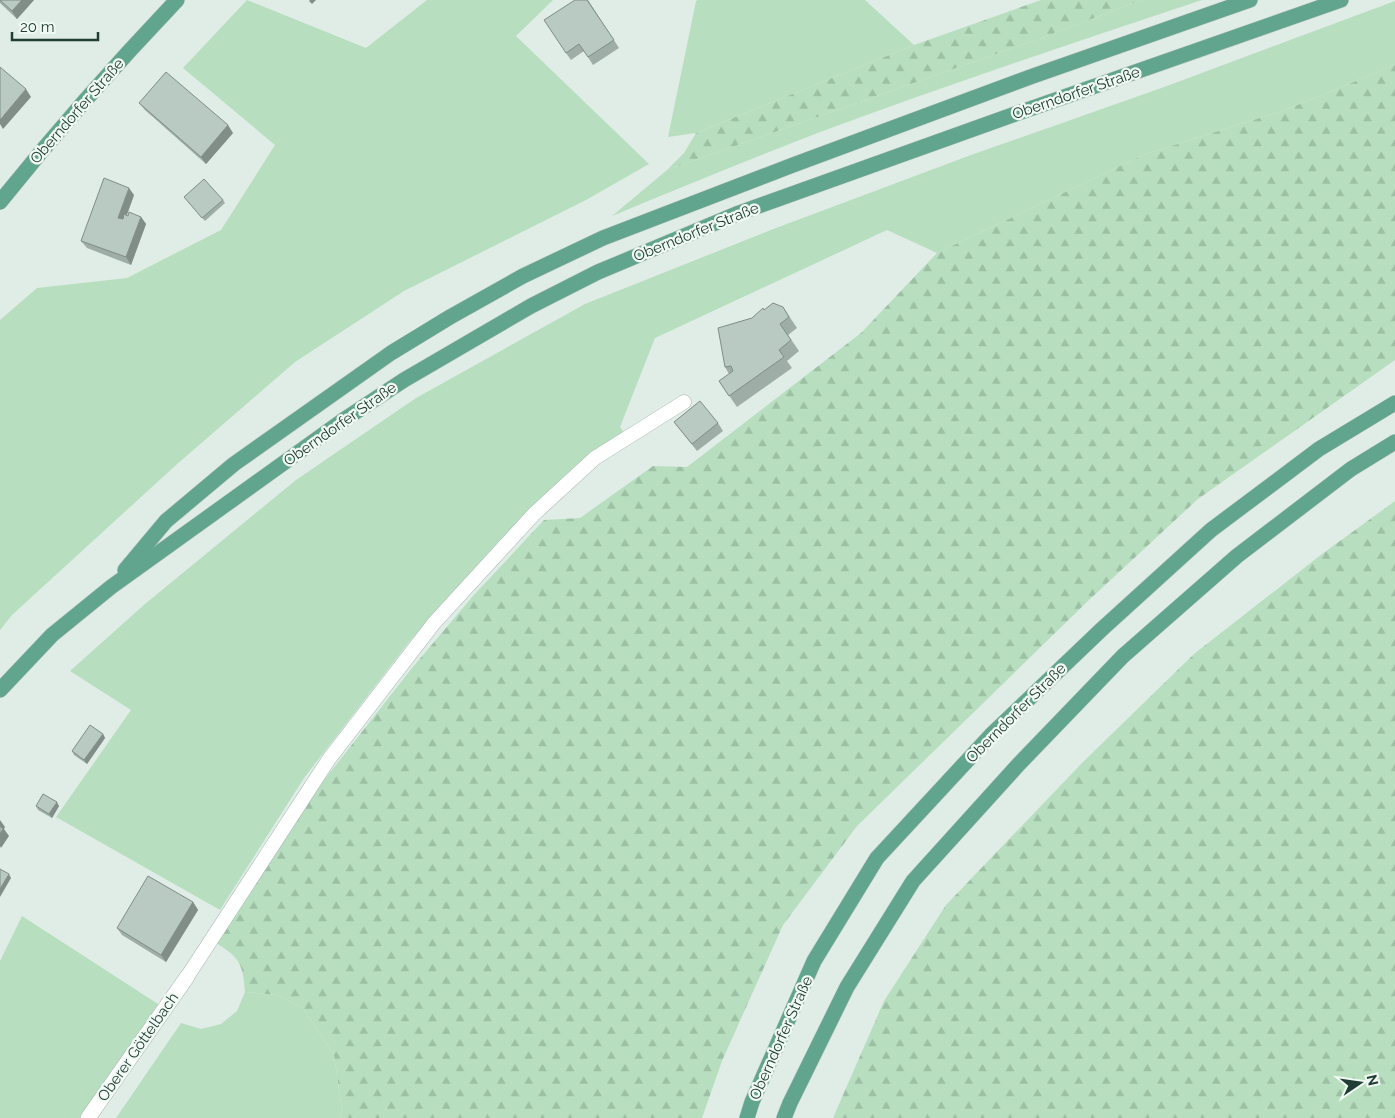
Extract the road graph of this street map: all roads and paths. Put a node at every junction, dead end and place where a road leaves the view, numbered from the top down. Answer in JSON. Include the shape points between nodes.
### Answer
{"nodes":[{"id":1,"x":177,"y":0,"type":"edge"},
{"id":2,"x":1250,"y":0,"type":"edge"},
{"id":3,"x":1341,"y":0,"type":"edge"},
{"id":4,"x":0,"y":202,"type":"edge"},
{"id":5,"x":684,"y":402,"type":"dead end"},
{"id":6,"x":1395,"y":403,"type":"edge"},
{"id":7,"x":1395,"y":442,"type":"edge"},
{"id":8,"x":111,"y":587,"type":"junction"},
{"id":9,"x":0,"y":690,"type":"edge"},
{"id":10,"x":187,"y":977,"type":"joint"},
{"id":11,"x":88,"y":1118,"type":"edge"},
{"id":12,"x":747,"y":1118,"type":"edge"},
{"id":13,"x":784,"y":1118,"type":"edge"}],
"edges":[{"from":1,"to":4,"type":"main road","name":"Oberndorfer Straße","via":[[52,138]]},
{"from":2,"to":8,"type":"main road","name":"Oberndorfer Straße","via":[[793,165],[603,238],[523,276],[391,353],[234,464],[166,521]]},
{"from":3,"to":8,"type":"main road","name":"Oberndorfer Straße","via":[[748,210],[598,272],[531,306],[404,380]]},
{"from":5,"to":10,"type":"lane","via":[[595,458],[534,514],[434,623],[329,759]]},
{"from":6,"to":12,"type":"main road","name":"Oberndorfer Straße","via":[[1319,449],[1211,530],[991,735],[877,858],[814,962]]},
{"from":7,"to":13,"type":"main road","via":[[1351,469],[1237,556],[1124,656],[1018,765],[913,881],[847,987]]},
{"from":8,"to":9,"type":"main road","name":"Oberndorfer Straße","via":[[52,636]]},
{"from":10,"to":11,"type":"street","name":"Oberer Göttelbach"}]}
